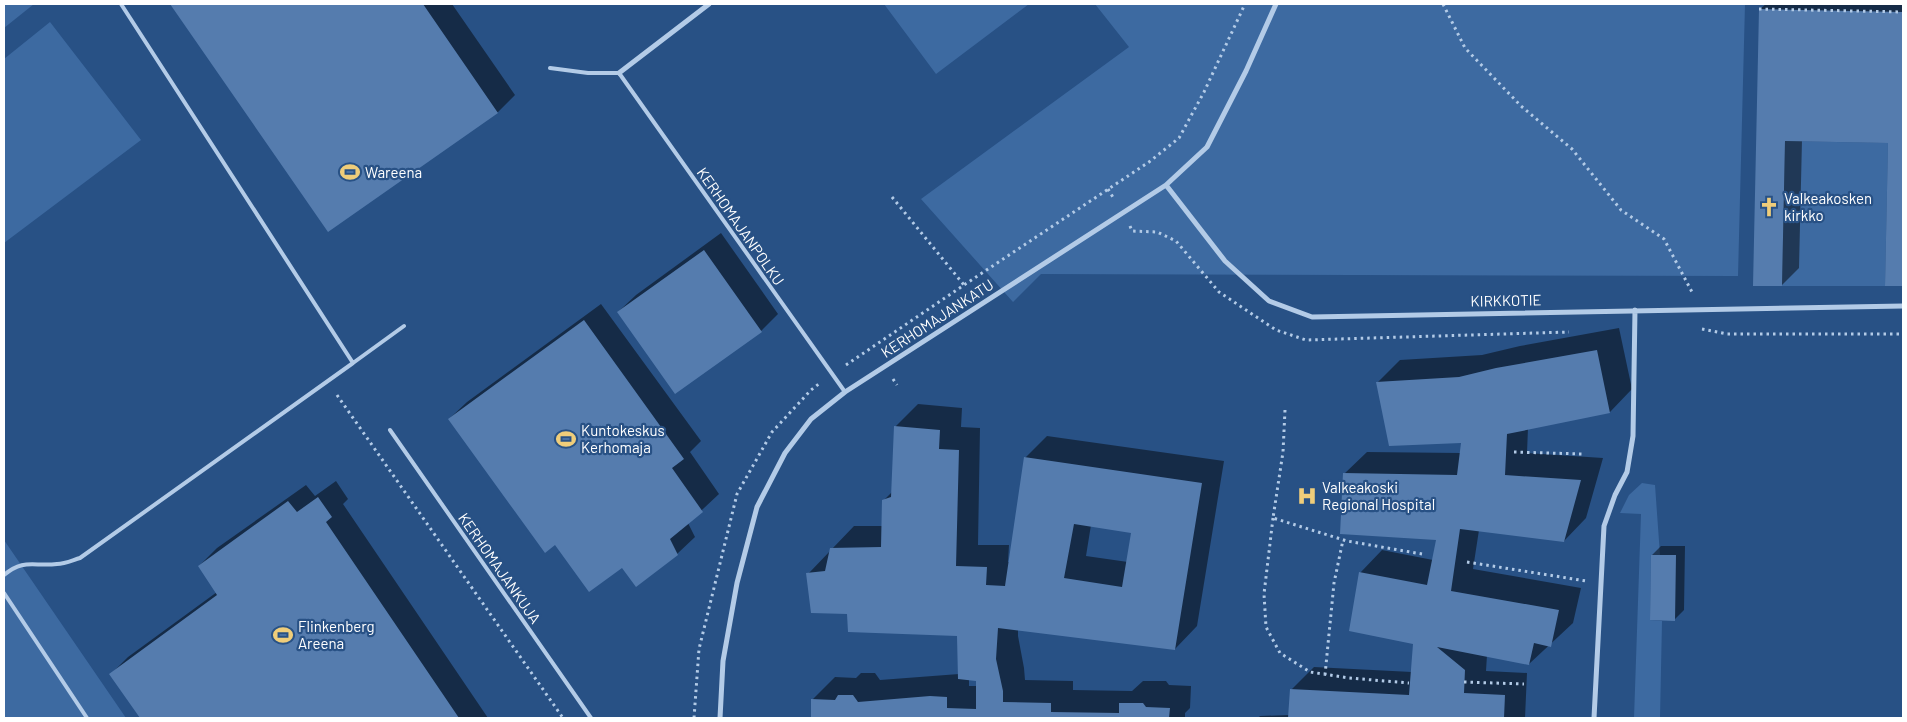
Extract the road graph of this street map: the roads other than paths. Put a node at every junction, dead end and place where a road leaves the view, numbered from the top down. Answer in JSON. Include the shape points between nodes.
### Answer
{"nodes":[{"id":1,"x":121,"y":4,"type":"edge"},
{"id":2,"x":709,"y":4,"type":"edge"},
{"id":3,"x":1276,"y":4,"type":"edge"},
{"id":4,"x":550,"y":68,"type":"dead end"},
{"id":5,"x":619,"y":73,"type":"junction"},
{"id":6,"x":1166,"y":185,"type":"junction"},
{"id":7,"x":1903,"y":306,"type":"edge"},
{"id":8,"x":1635,"y":310,"type":"junction"},
{"id":9,"x":404,"y":326,"type":"dead end"},
{"id":10,"x":353,"y":363,"type":"junction"},
{"id":11,"x":845,"y":392,"type":"junction"},
{"id":12,"x":390,"y":430,"type":"dead end"},
{"id":13,"x":4,"y":575,"type":"edge"},
{"id":14,"x":4,"y":593,"type":"edge"},
{"id":15,"x":87,"y":718,"type":"edge"},
{"id":16,"x":590,"y":718,"type":"edge"},
{"id":17,"x":720,"y":718,"type":"edge"},
{"id":18,"x":1594,"y":718,"type":"edge"}],
"edges":[{"from":1,"to":10,"type":"lane"},
{"from":2,"to":5,"type":"street"},
{"from":3,"to":6,"type":"street","name":"KERHOMAJANKATU","via":[[1207,147]]},
{"from":4,"to":5,"type":"lane"},
{"from":5,"to":11,"type":"lane","name":"KERHOMAJANPOLKU"},
{"from":6,"to":8,"type":"street","name":"KIRKKOTIE","via":[[1225,262],[1269,301],[1312,317]]},
{"from":6,"to":11,"type":"street","name":"KERHOMAJANKATU"},
{"from":7,"to":8,"type":"street","name":"KIRKKOTIE"},
{"from":8,"to":18,"type":"street","via":[[1633,436],[1627,472],[1604,526]]},
{"from":9,"to":10,"type":"lane"},
{"from":10,"to":13,"type":"lane","via":[[80,558],[57,564],[30,563],[13,567]]},
{"from":11,"to":17,"type":"street","name":"KERHOMAJANKATU","via":[[811,419],[785,453],[756,507],[723,661]]},
{"from":12,"to":16,"type":"lane","name":"KERHOMAJANKUJA"},
{"from":14,"to":15,"type":"lane"}]}
